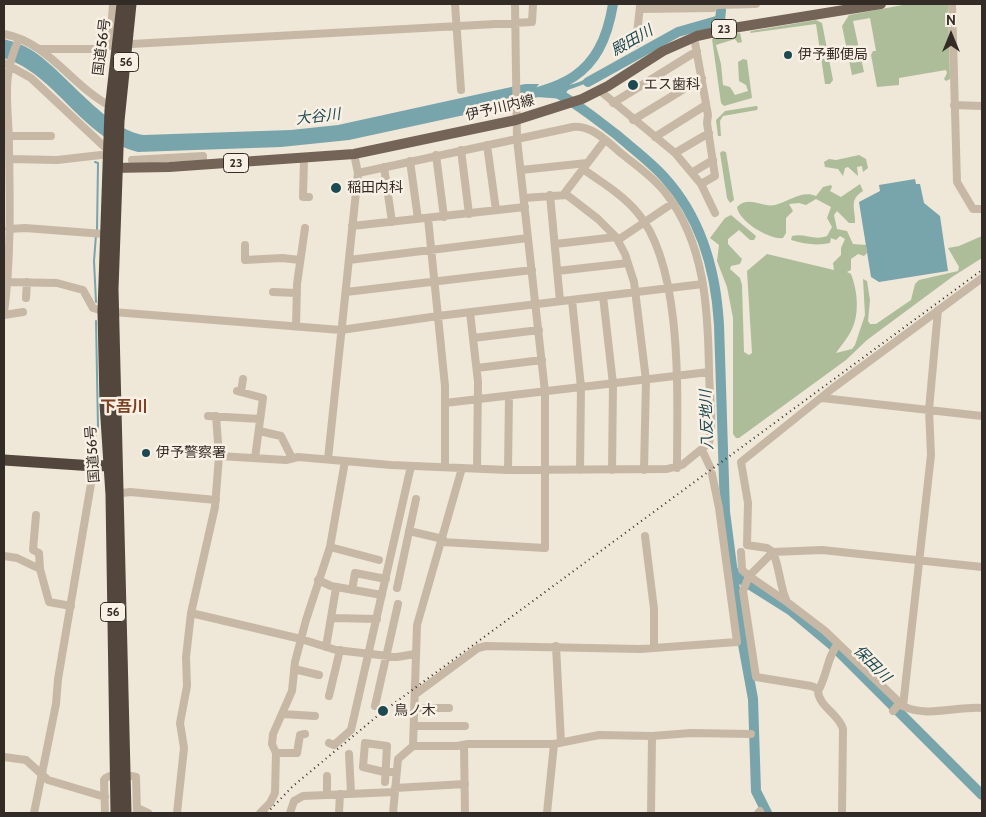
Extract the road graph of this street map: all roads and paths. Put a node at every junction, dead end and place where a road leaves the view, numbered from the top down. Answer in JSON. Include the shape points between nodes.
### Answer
{"nodes":[{"id":1,"x":113,"y":4,"type":"edge"},
{"id":2,"x":122,"y":4,"type":"edge"},
{"id":3,"x":131,"y":4,"type":"edge"},
{"id":4,"x":455,"y":4,"type":"edge"},
{"id":5,"x":515,"y":4,"type":"edge"},
{"id":6,"x":533,"y":4,"type":"edge"},
{"id":7,"x":718,"y":4,"type":"edge"},
{"id":8,"x":756,"y":4,"type":"edge"},
{"id":9,"x":881,"y":4,"type":"edge"},
{"id":10,"x":952,"y":4,"type":"edge"},
{"id":11,"x":640,"y":6,"type":"edge"},
{"id":12,"x":838,"y":7,"type":"edge"},
{"id":13,"x":514,"y":22,"type":"junction"},
{"id":14,"x":457,"y":26,"type":"junction"},
{"id":15,"x":4,"y":34,"type":"edge"},
{"id":16,"x":694,"y":37,"type":"junction"},
{"id":17,"x":19,"y":40,"type":"junction"},
{"id":18,"x":636,"y":43,"type":"dead end"},
{"id":19,"x":119,"y":45,"type":"junction"},
{"id":20,"x":40,"y":49,"type":"junction"},
{"id":21,"x":697,"y":51,"type":"junction"},
{"id":22,"x":8,"y":63,"type":"edge"},
{"id":23,"x":702,"y":78,"type":"junction"},
{"id":24,"x":461,"y":90,"type":"dead end"},
{"id":25,"x":599,"y":90,"type":"junction"},
{"id":26,"x":613,"y":103,"type":"junction"},
{"id":27,"x":706,"y":105,"type":"junction"},
{"id":28,"x":954,"y":105,"type":"junction"},
{"id":29,"x":982,"y":106,"type":"edge"},
{"id":30,"x":110,"y":108,"type":"junction"},
{"id":31,"x":516,"y":116,"type":"junction"},
{"id":32,"x":633,"y":120,"type":"junction"},
{"id":33,"x":708,"y":133,"type":"junction"},
{"id":34,"x":9,"y":136,"type":"junction"},
{"id":35,"x":51,"y":136,"type":"dead end"},
{"id":36,"x":655,"y":137,"type":"junction"},
{"id":37,"x":516,"y":139,"type":"junction"},
{"id":38,"x":605,"y":140,"type":"junction"},
{"id":39,"x":487,"y":145,"type":"junction"},
{"id":40,"x":461,"y":150,"type":"junction"},
{"id":41,"x":675,"y":153,"type":"junction"},
{"id":42,"x":354,"y":154,"type":"junction"},
{"id":43,"x":436,"y":155,"type":"junction"},
{"id":44,"x":111,"y":156,"type":"junction"},
{"id":45,"x":304,"y":159,"type":"junction"},
{"id":46,"x":132,"y":160,"type":"dead end"},
{"id":47,"x":713,"y":160,"type":"junction"},
{"id":48,"x":410,"y":161,"type":"junction"},
{"id":49,"x":8,"y":162,"type":"edge"},
{"id":50,"x":203,"y":164,"type":"junction"},
{"id":51,"x":585,"y":166,"type":"junction"},
{"id":52,"x":384,"y":167,"type":"junction"},
{"id":53,"x":521,"y":170,"type":"junction"},
{"id":54,"x":693,"y":172,"type":"junction"},
{"id":55,"x":358,"y":173,"type":"junction"},
{"id":56,"x":702,"y":184,"type":"junction"},
{"id":57,"x":564,"y":194,"type":"junction"},
{"id":58,"x":550,"y":195,"type":"junction"},
{"id":59,"x":309,"y":197,"type":"dead end"},
{"id":60,"x":524,"y":198,"type":"junction"},
{"id":61,"x":672,"y":203,"type":"junction"},
{"id":62,"x":525,"y":207,"type":"junction"},
{"id":63,"x":6,"y":208,"type":"edge"},
{"id":64,"x":982,"y":209,"type":"edge"},
{"id":65,"x":496,"y":210,"type":"junction"},
{"id":66,"x":715,"y":213,"type":"dead end"},
{"id":67,"x":469,"y":214,"type":"junction"},
{"id":68,"x":444,"y":217,"type":"junction"},
{"id":69,"x":428,"y":218,"type":"junction"},
{"id":70,"x":418,"y":219,"type":"junction"},
{"id":71,"x":392,"y":222,"type":"junction"},
{"id":72,"x":644,"y":222,"type":"junction"},
{"id":73,"x":352,"y":226,"type":"junction"},
{"id":74,"x":305,"y":228,"type":"dead end"},
{"id":75,"x":7,"y":234,"type":"edge"},
{"id":76,"x":104,"y":234,"type":"junction"},
{"id":77,"x":528,"y":238,"type":"junction"},
{"id":78,"x":617,"y":239,"type":"junction"},
{"id":79,"x":555,"y":244,"type":"junction"},
{"id":80,"x":245,"y":245,"type":"dead end"},
{"id":81,"x":432,"y":251,"type":"junction"},
{"id":82,"x":300,"y":260,"type":"junction"},
{"id":83,"x":349,"y":260,"type":"junction"},
{"id":84,"x":628,"y":263,"type":"junction"},
{"id":85,"x":532,"y":270,"type":"junction"},
{"id":86,"x":558,"y":271,"type":"junction"},
{"id":87,"x":982,"y":278,"type":"edge"},
{"id":88,"x":434,"y":281,"type":"junction"},
{"id":89,"x":6,"y":282,"type":"edge"},
{"id":90,"x":27,"y":282,"type":"junction"},
{"id":91,"x":703,"y":284,"type":"junction"},
{"id":92,"x":668,"y":288,"type":"junction"},
{"id":93,"x":273,"y":292,"type":"dead end"},
{"id":94,"x":346,"y":292,"type":"junction"},
{"id":95,"x":636,"y":292,"type":"junction"},
{"id":96,"x":297,"y":293,"type":"junction"},
{"id":97,"x":603,"y":296,"type":"junction"},
{"id":98,"x":26,"y":298,"type":"dead end"},
{"id":99,"x":572,"y":300,"type":"junction"},
{"id":100,"x":560,"y":301,"type":"junction"},
{"id":101,"x":536,"y":303,"type":"junction"},
{"id":102,"x":938,"y":310,"type":"junction"},
{"id":103,"x":22,"y":312,"type":"dead end"},
{"id":104,"x":108,"y":312,"type":"junction"},
{"id":105,"x":470,"y":312,"type":"junction"},
{"id":106,"x":4,"y":314,"type":"edge"},
{"id":107,"x":438,"y":316,"type":"junction"},
{"id":108,"x":296,"y":327,"type":"junction"},
{"id":109,"x":341,"y":330,"type":"junction"},
{"id":110,"x":539,"y":330,"type":"junction"},
{"id":111,"x":473,"y":338,"type":"junction"},
{"id":112,"x":542,"y":360,"type":"junction"},
{"id":113,"x":477,"y":368,"type":"junction"},
{"id":114,"x":709,"y":372,"type":"junction"},
{"id":115,"x":677,"y":376,"type":"junction"},
{"id":116,"x":243,"y":379,"type":"dead end"},
{"id":117,"x":646,"y":380,"type":"junction"},
{"id":118,"x":613,"y":384,"type":"junction"},
{"id":119,"x":581,"y":387,"type":"junction"},
{"id":120,"x":545,"y":392,"type":"junction"},
{"id":121,"x":509,"y":396,"type":"junction"},
{"id":122,"x":822,"y":398,"type":"junction"},
{"id":123,"x":478,"y":400,"type":"junction"},
{"id":124,"x":446,"y":403,"type":"junction"},
{"id":125,"x":929,"y":410,"type":"junction"},
{"id":126,"x":982,"y":416,"type":"edge"},
{"id":127,"x":260,"y":419,"type":"junction"},
{"id":128,"x":259,"y":431,"type":"junction"},
{"id":129,"x":702,"y":450,"type":"junction"},
{"id":130,"x":219,"y":456,"type":"junction"},
{"id":131,"x":255,"y":458,"type":"junction"},
{"id":132,"x":292,"y":458,"type":"junction"},
{"id":133,"x":328,"y":459,"type":"junction"},
{"id":134,"x":4,"y":460,"type":"edge"},
{"id":135,"x":345,"y":461,"type":"junction"},
{"id":136,"x":113,"y":465,"type":"junction"},
{"id":137,"x":94,"y":466,"type":"junction"},
{"id":138,"x":411,"y":466,"type":"junction"},
{"id":139,"x":445,"y":467,"type":"junction"},
{"id":140,"x":462,"y":468,"type":"junction"},
{"id":141,"x":477,"y":468,"type":"junction"},
{"id":142,"x":677,"y":468,"type":"junction"},
{"id":143,"x":508,"y":470,"type":"junction"},
{"id":144,"x":580,"y":470,"type":"junction"},
{"id":145,"x":612,"y":470,"type":"junction"},
{"id":146,"x":644,"y":470,"type":"junction"},
{"id":147,"x":544,"y":471,"type":"junction"},
{"id":148,"x":115,"y":494,"type":"junction"},
{"id":149,"x":416,"y":499,"type":"dead end"},
{"id":150,"x":216,"y":500,"type":"junction"},
{"id":151,"x":36,"y":515,"type":"dead end"},
{"id":152,"x":410,"y":531,"type":"junction"},
{"id":153,"x":645,"y":536,"type":"dead end"},
{"id":154,"x":443,"y":540,"type":"junction"},
{"id":155,"x":330,"y":547,"type":"junction"},
{"id":156,"x":741,"y":552,"type":"dead end"},
{"id":157,"x":773,"y":552,"type":"junction"},
{"id":158,"x":4,"y":556,"type":"edge"},
{"id":159,"x":379,"y":560,"type":"dead end"},
{"id":160,"x":919,"y":560,"type":"junction"},
{"id":161,"x":982,"y":567,"type":"edge"},
{"id":162,"x":40,"y":569,"type":"junction"},
{"id":163,"x":733,"y":571,"type":"junction"},
{"id":164,"x":749,"y":576,"type":"junction"},
{"id":165,"x":386,"y":579,"type":"junction"},
{"id":166,"x":318,"y":580,"type":"junction"},
{"id":167,"x":336,"y":588,"type":"junction"},
{"id":168,"x":397,"y":588,"type":"dead end"},
{"id":169,"x":352,"y":590,"type":"junction"},
{"id":170,"x":382,"y":595,"type":"junction"},
{"id":171,"x":788,"y":602,"type":"junction"},
{"id":172,"x":398,"y":604,"type":"dead end"},
{"id":173,"x":71,"y":606,"type":"junction"},
{"id":174,"x":191,"y":613,"type":"junction"},
{"id":175,"x":332,"y":618,"type":"junction"},
{"id":176,"x":377,"y":619,"type":"junction"},
{"id":177,"x":301,"y":639,"type":"junction"},
{"id":178,"x":556,"y":646,"type":"junction"},
{"id":179,"x":326,"y":647,"type":"junction"},
{"id":180,"x":836,"y":647,"type":"junction"},
{"id":181,"x":654,"y":648,"type":"junction"},
{"id":182,"x":340,"y":650,"type":"junction"},
{"id":183,"x":369,"y":653,"type":"junction"},
{"id":184,"x":416,"y":654,"type":"junction"},
{"id":185,"x":387,"y":655,"type":"junction"},
{"id":186,"x":294,"y":669,"type":"junction"},
{"id":187,"x":319,"y":675,"type":"dead end"},
{"id":188,"x":819,"y":689,"type":"junction"},
{"id":189,"x":417,"y":693,"type":"junction"},
{"id":190,"x":328,"y":696,"type":"dead end"},
{"id":191,"x":375,"y":706,"type":"dead end"},
{"id":192,"x":416,"y":708,"type":"junction"},
{"id":193,"x":450,"y":708,"type":"dead end"},
{"id":194,"x":897,"y":708,"type":"junction"},
{"id":195,"x":982,"y":708,"type":"edge"},
{"id":196,"x":282,"y":714,"type":"junction"},
{"id":197,"x":315,"y":716,"type":"dead end"},
{"id":198,"x":415,"y":726,"type":"junction"},
{"id":199,"x":465,"y":726,"type":"dead end"},
{"id":200,"x":305,"y":734,"type":"dead end"},
{"id":201,"x":751,"y":734,"type":"dead end"},
{"id":202,"x":652,"y":736,"type":"junction"},
{"id":203,"x":329,"y":743,"type":"dead end"},
{"id":204,"x":558,"y":743,"type":"junction"},
{"id":205,"x":464,"y":745,"type":"junction"},
{"id":206,"x":413,"y":746,"type":"junction"},
{"id":207,"x":276,"y":753,"type":"junction"},
{"id":208,"x":349,"y":754,"type":"dead end"},
{"id":209,"x":4,"y":757,"type":"edge"},
{"id":210,"x":396,"y":772,"type":"junction"},
{"id":211,"x":42,"y":774,"type":"junction"},
{"id":212,"x":120,"y":776,"type":"junction"},
{"id":213,"x":327,"y":776,"type":"dead end"},
{"id":214,"x":385,"y":782,"type":"dead end"},
{"id":215,"x":465,"y":784,"type":"junction"},
{"id":216,"x":395,"y":790,"type":"junction"},
{"id":217,"x":351,"y":793,"type":"junction"},
{"id":218,"x":327,"y":794,"type":"junction"},
{"id":219,"x":340,"y":794,"type":"junction"},
{"id":220,"x":105,"y":798,"type":"junction"},
{"id":221,"x":137,"y":811,"type":"edge"},
{"id":222,"x":34,"y":813,"type":"edge"},
{"id":223,"x":105,"y":813,"type":"edge"},
{"id":224,"x":116,"y":813,"type":"edge"},
{"id":225,"x":126,"y":813,"type":"edge"},
{"id":226,"x":148,"y":813,"type":"edge"},
{"id":227,"x":177,"y":813,"type":"edge"},
{"id":228,"x":260,"y":813,"type":"edge"},
{"id":229,"x":290,"y":813,"type":"edge"},
{"id":230,"x":339,"y":813,"type":"edge"},
{"id":231,"x":393,"y":813,"type":"edge"},
{"id":232,"x":465,"y":813,"type":"edge"},
{"id":233,"x":547,"y":813,"type":"edge"},
{"id":234,"x":651,"y":813,"type":"edge"},
{"id":235,"x":842,"y":813,"type":"edge"}],
"edges":[{"from":1,"to":19,"type":"street"},
{"from":2,"to":19,"type":"highway","name":"国道56号","number":"56"},
{"from":3,"to":19,"type":"highway","name":"国道56号","number":"56"},
{"from":4,"to":14,"type":"street"},
{"from":5,"to":13,"type":"street"},
{"from":6,"to":13,"type":"street","via":[[532,22]]},
{"from":7,"to":8,"type":"street"},
{"from":7,"to":11,"type":"street","via":[[713,8]]},
{"from":9,"to":12,"type":"main road","name":"伊予川内線","number":"23"},
{"from":10,"to":28,"type":"street"},
{"from":11,"to":18,"type":"street"},
{"from":12,"to":16,"type":"main road","name":"伊予川内線","number":"23"},
{"from":13,"to":14,"type":"street"},
{"from":13,"to":31,"type":"street"},
{"from":14,"to":19,"type":"street"},
{"from":14,"to":24,"type":"street"},
{"from":15,"to":17,"type":"street"},
{"from":16,"to":21,"type":"street"},
{"from":16,"to":25,"type":"main road","name":"伊予川内線","number":"23","via":[[663,51]]},
{"from":17,"to":20,"type":"street"},
{"from":17,"to":22,"type":"street"},
{"from":19,"to":20,"type":"street","via":[[98,49]]},
{"from":19,"to":30,"type":"highway","name":"国道56号","number":"56"},
{"from":19,"to":44,"type":"highway","name":"国道56号","number":"56","via":[[119,121]]},
{"from":20,"to":30,"type":"street","via":[[80,86]]},
{"from":21,"to":23,"type":"street"},
{"from":21,"to":26,"type":"street"},
{"from":22,"to":34,"type":"street"},
{"from":22,"to":44,"type":"street","via":[[31,78]]},
{"from":23,"to":27,"type":"street"},
{"from":23,"to":32,"type":"street"},
{"from":25,"to":26,"type":"street"},
{"from":25,"to":31,"type":"main road","name":"伊予川内線","number":"23","via":[[554,109]]},
{"from":26,"to":32,"type":"street"},
{"from":27,"to":33,"type":"street"},
{"from":27,"to":36,"type":"street"},
{"from":28,"to":29,"type":"street"},
{"from":28,"to":64,"type":"street","via":[[957,182],[973,209]]},
{"from":30,"to":44,"type":"highway","name":"国道56号","number":"56"},
{"from":31,"to":37,"type":"street"},
{"from":31,"to":42,"type":"main road","name":"伊予川内線","number":"23"},
{"from":32,"to":36,"type":"street"},
{"from":33,"to":41,"type":"street"},
{"from":33,"to":47,"type":"street"},
{"from":34,"to":35,"type":"street"},
{"from":34,"to":49,"type":"street"},
{"from":36,"to":41,"type":"street"},
{"from":37,"to":38,"type":"street","via":[[581,126]]},
{"from":37,"to":39,"type":"street"},
{"from":37,"to":53,"type":"street"},
{"from":38,"to":51,"type":"street"},
{"from":38,"to":61,"type":"street","via":[[656,183]]},
{"from":39,"to":40,"type":"street"},
{"from":39,"to":65,"type":"street"},
{"from":40,"to":43,"type":"street"},
{"from":40,"to":67,"type":"street"},
{"from":41,"to":54,"type":"street"},
{"from":42,"to":45,"type":"main road","name":"伊予川内線","number":"23"},
{"from":42,"to":55,"type":"street"},
{"from":43,"to":48,"type":"street"},
{"from":43,"to":68,"type":"street"},
{"from":44,"to":49,"type":"street"},
{"from":44,"to":50,"type":"main road","name":"伊予川内線","number":"23"},
{"from":44,"to":76,"type":"highway","name":"国道56号","number":"56"},
{"from":44,"to":104,"type":"highway","name":"国道56号","number":"56"},
{"from":45,"to":50,"type":"main road","name":"伊予川内線","number":"23"},
{"from":45,"to":59,"type":"street","via":[[303,196]]},
{"from":46,"to":50,"type":"street","via":[[203,156]]},
{"from":47,"to":54,"type":"street"},
{"from":47,"to":56,"type":"street","via":[[715,176]]},
{"from":48,"to":52,"type":"street"},
{"from":48,"to":70,"type":"street"},
{"from":49,"to":63,"type":"street"},
{"from":51,"to":53,"type":"street"},
{"from":51,"to":57,"type":"street"},
{"from":51,"to":72,"type":"street","via":[[628,203]]},
{"from":52,"to":55,"type":"street"},
{"from":52,"to":71,"type":"street"},
{"from":53,"to":60,"type":"street"},
{"from":54,"to":56,"type":"street"},
{"from":55,"to":73,"type":"street"},
{"from":56,"to":66,"type":"street"},
{"from":57,"to":58,"type":"street"},
{"from":57,"to":78,"type":"street"},
{"from":58,"to":60,"type":"street"},
{"from":58,"to":79,"type":"street"},
{"from":60,"to":62,"type":"street"},
{"from":61,"to":72,"type":"street"},
{"from":61,"to":91,"type":"street","via":[[687,230]]},
{"from":62,"to":65,"type":"street"},
{"from":62,"to":77,"type":"street"},
{"from":63,"to":75,"type":"street"},
{"from":65,"to":67,"type":"street"},
{"from":67,"to":68,"type":"street"},
{"from":68,"to":69,"type":"street"},
{"from":69,"to":70,"type":"street"},
{"from":69,"to":81,"type":"street"},
{"from":70,"to":71,"type":"street"},
{"from":71,"to":73,"type":"street"},
{"from":72,"to":78,"type":"street"},
{"from":72,"to":92,"type":"street","via":[[654,240]]},
{"from":73,"to":83,"type":"street"},
{"from":74,"to":82,"type":"street"},
{"from":75,"to":76,"type":"street","via":[[25,228]]},
{"from":75,"to":89,"type":"street"},
{"from":76,"to":104,"type":"highway","name":"国道56号","number":"56"},
{"from":77,"to":81,"type":"street"},
{"from":77,"to":85,"type":"street"},
{"from":78,"to":79,"type":"street"},
{"from":78,"to":84,"type":"street"},
{"from":79,"to":86,"type":"street"},
{"from":80,"to":82,"type":"street","via":[[245,260]]},
{"from":81,"to":83,"type":"street"},
{"from":81,"to":88,"type":"street"},
{"from":82,"to":96,"type":"street"},
{"from":83,"to":94,"type":"street"},
{"from":84,"to":86,"type":"street"},
{"from":84,"to":95,"type":"street"},
{"from":85,"to":88,"type":"street"},
{"from":85,"to":101,"type":"street"},
{"from":86,"to":100,"type":"street"},
{"from":87,"to":102,"type":"street"},
{"from":88,"to":94,"type":"street"},
{"from":88,"to":107,"type":"street"},
{"from":89,"to":90,"type":"street"},
{"from":89,"to":106,"type":"street"},
{"from":90,"to":98,"type":"street"},
{"from":90,"to":104,"type":"street","via":[[57,283],[83,290],[94,308]]},
{"from":91,"to":92,"type":"street"},
{"from":91,"to":114,"type":"street","via":[[708,316]]},
{"from":92,"to":95,"type":"street"},
{"from":92,"to":115,"type":"street"},
{"from":93,"to":96,"type":"street"},
{"from":94,"to":109,"type":"street"},
{"from":95,"to":97,"type":"street"},
{"from":95,"to":117,"type":"street"},
{"from":96,"to":108,"type":"street"},
{"from":97,"to":99,"type":"street"},
{"from":97,"to":118,"type":"street"},
{"from":99,"to":100,"type":"street"},
{"from":99,"to":119,"type":"street"},
{"from":100,"to":101,"type":"street"},
{"from":101,"to":105,"type":"street"},
{"from":101,"to":110,"type":"street"},
{"from":102,"to":122,"type":"street"},
{"from":102,"to":125,"type":"street"},
{"from":103,"to":106,"type":"street"},
{"from":104,"to":108,"type":"street"},
{"from":104,"to":136,"type":"highway","name":"国道56号","number":"56"},
{"from":105,"to":107,"type":"street"},
{"from":105,"to":111,"type":"street"},
{"from":107,"to":109,"type":"street"},
{"from":107,"to":124,"type":"street"},
{"from":108,"to":109,"type":"street"},
{"from":109,"to":133,"type":"street"},
{"from":110,"to":111,"type":"street"},
{"from":110,"to":112,"type":"street"},
{"from":111,"to":113,"type":"street"},
{"from":112,"to":113,"type":"street"},
{"from":112,"to":120,"type":"street"},
{"from":113,"to":123,"type":"street"},
{"from":114,"to":115,"type":"street"},
{"from":114,"to":129,"type":"street","via":[[710,439]]},
{"from":115,"to":117,"type":"street"},
{"from":115,"to":142,"type":"street"},
{"from":116,"to":127,"type":"street","via":[[239,392],[263,398]]},
{"from":117,"to":118,"type":"street"},
{"from":117,"to":146,"type":"street"},
{"from":118,"to":119,"type":"street"},
{"from":118,"to":145,"type":"street"},
{"from":119,"to":120,"type":"street"},
{"from":119,"to":144,"type":"street"},
{"from":120,"to":121,"type":"street"},
{"from":120,"to":147,"type":"street"},
{"from":121,"to":123,"type":"street"},
{"from":121,"to":143,"type":"street"},
{"from":122,"to":125,"type":"street"},
{"from":122,"to":157,"type":"street","via":[[741,462],[748,503],[747,544]]},
{"from":123,"to":124,"type":"street"},
{"from":123,"to":141,"type":"street"},
{"from":124,"to":139,"type":"street"},
{"from":125,"to":126,"type":"street"},
{"from":125,"to":160,"type":"street","via":[[931,455]]},
{"from":127,"to":128,"type":"street"},
{"from":127,"to":130,"type":"street","via":[[212,416]]},
{"from":128,"to":131,"type":"street"},
{"from":128,"to":132,"type":"street","via":[[282,436]]},
{"from":129,"to":142,"type":"street"},
{"from":129,"to":163,"type":"street","via":[[711,470]]},
{"from":130,"to":131,"type":"street"},
{"from":130,"to":150,"type":"street"},
{"from":131,"to":132,"type":"street"},
{"from":132,"to":133,"type":"street"},
{"from":133,"to":135,"type":"street"},
{"from":134,"to":137,"type":"highway"},
{"from":135,"to":138,"type":"street"},
{"from":135,"to":155,"type":"street"},
{"from":136,"to":137,"type":"highway"},
{"from":136,"to":148,"type":"highway","name":"国道56号","number":"56"},
{"from":137,"to":173,"type":"street"},
{"from":138,"to":139,"type":"street"},
{"from":138,"to":165,"type":"street"},
{"from":139,"to":140,"type":"street"},
{"from":140,"to":141,"type":"street"},
{"from":140,"to":154,"type":"street"},
{"from":141,"to":143,"type":"street"},
{"from":142,"to":146,"type":"street"},
{"from":143,"to":147,"type":"street"},
{"from":144,"to":145,"type":"street"},
{"from":144,"to":147,"type":"street"},
{"from":145,"to":146,"type":"street"},
{"from":147,"to":154,"type":"street","via":[[545,548]]},
{"from":148,"to":150,"type":"street","via":[[130,492]]},
{"from":148,"to":212,"type":"highway","name":"国道56号","number":"56"},
{"from":149,"to":152,"type":"street"},
{"from":150,"to":174,"type":"street"},
{"from":151,"to":162,"type":"street","via":[[33,550],[39,553]]},
{"from":152,"to":154,"type":"street"},
{"from":152,"to":168,"type":"street"},
{"from":153,"to":181,"type":"street","via":[[654,603]]},
{"from":154,"to":184,"type":"street","via":[[418,625]]},
{"from":155,"to":159,"type":"street"},
{"from":155,"to":166,"type":"street"},
{"from":156,"to":163,"type":"street"},
{"from":157,"to":160,"type":"street","via":[[822,550]]},
{"from":157,"to":164,"type":"street"},
{"from":157,"to":171,"type":"street"},
{"from":158,"to":162,"type":"street"},
{"from":160,"to":161,"type":"street"},
{"from":160,"to":194,"type":"street"},
{"from":162,"to":173,"type":"street","via":[[49,602]]},
{"from":163,"to":164,"type":"street"},
{"from":163,"to":181,"type":"street","via":[[737,642]]},
{"from":164,"to":171,"type":"street"},
{"from":164,"to":188,"type":"street","via":[[743,591],[756,677]]},
{"from":165,"to":169,"type":"street","via":[[355,573]]},
{"from":165,"to":170,"type":"street"},
{"from":166,"to":167,"type":"street"},
{"from":166,"to":177,"type":"street"},
{"from":167,"to":169,"type":"street"},
{"from":167,"to":175,"type":"street"},
{"from":169,"to":170,"type":"street"},
{"from":170,"to":176,"type":"street"},
{"from":171,"to":180,"type":"street"},
{"from":172,"to":185,"type":"street"},
{"from":173,"to":211,"type":"street"},
{"from":174,"to":177,"type":"street"},
{"from":174,"to":227,"type":"street","via":[[186,658],[187,686],[180,722],[184,748]]},
{"from":175,"to":176,"type":"street"},
{"from":175,"to":179,"type":"street"},
{"from":176,"to":183,"type":"street"},
{"from":177,"to":179,"type":"street"},
{"from":177,"to":186,"type":"street"},
{"from":178,"to":181,"type":"street"},
{"from":178,"to":189,"type":"street","via":[[478,648]]},
{"from":178,"to":204,"type":"street"},
{"from":179,"to":182,"type":"street"},
{"from":180,"to":188,"type":"street"},
{"from":180,"to":194,"type":"street"},
{"from":182,"to":183,"type":"street"},
{"from":182,"to":190,"type":"street"},
{"from":183,"to":185,"type":"street"},
{"from":183,"to":203,"type":"street","via":[[351,730],[334,744]]},
{"from":184,"to":185,"type":"street"},
{"from":184,"to":189,"type":"street"},
{"from":185,"to":191,"type":"street"},
{"from":186,"to":187,"type":"street"},
{"from":186,"to":196,"type":"street","via":[[292,691]]},
{"from":188,"to":235,"type":"street","via":[[819,698],[841,722],[843,729]]},
{"from":189,"to":192,"type":"street"},
{"from":192,"to":193,"type":"street"},
{"from":192,"to":198,"type":"street"},
{"from":194,"to":195,"type":"street","via":[[922,711]]},
{"from":196,"to":197,"type":"street"},
{"from":196,"to":207,"type":"street","via":[[273,734],[272,744]]},
{"from":198,"to":199,"type":"street"},
{"from":198,"to":206,"type":"street"},
{"from":200,"to":207,"type":"street","via":[[300,735],[297,753]]},
{"from":201,"to":202,"type":"street"},
{"from":202,"to":204,"type":"street","via":[[599,735]]},
{"from":202,"to":234,"type":"street"},
{"from":204,"to":205,"type":"street"},
{"from":204,"to":233,"type":"street"},
{"from":205,"to":206,"type":"street"},
{"from":205,"to":215,"type":"street"},
{"from":206,"to":210,"type":"street","via":[[398,758]]},
{"from":207,"to":228,"type":"street","via":[[275,793]]},
{"from":208,"to":217,"type":"street"},
{"from":209,"to":211,"type":"street","via":[[26,760]]},
{"from":210,"to":214,"type":"street","via":[[384,772]]},
{"from":210,"to":216,"type":"street"},
{"from":211,"to":220,"type":"street","via":[[48,780]]},
{"from":211,"to":222,"type":"street"},
{"from":212,"to":220,"type":"street","via":[[106,777]]},
{"from":212,"to":221,"type":"street","via":[[136,777]]},
{"from":212,"to":224,"type":"highway","name":"国道56号","number":"56"},
{"from":212,"to":225,"type":"highway","name":"国道56号","number":"56"},
{"from":213,"to":218,"type":"street"},
{"from":215,"to":216,"type":"street"},
{"from":215,"to":232,"type":"street"},
{"from":216,"to":217,"type":"street"},
{"from":216,"to":231,"type":"street"},
{"from":217,"to":219,"type":"street"},
{"from":218,"to":219,"type":"street"},
{"from":218,"to":229,"type":"street","via":[[297,797]]},
{"from":219,"to":230,"type":"street"},
{"from":220,"to":223,"type":"street"},
{"from":221,"to":226,"type":"street"}]}
